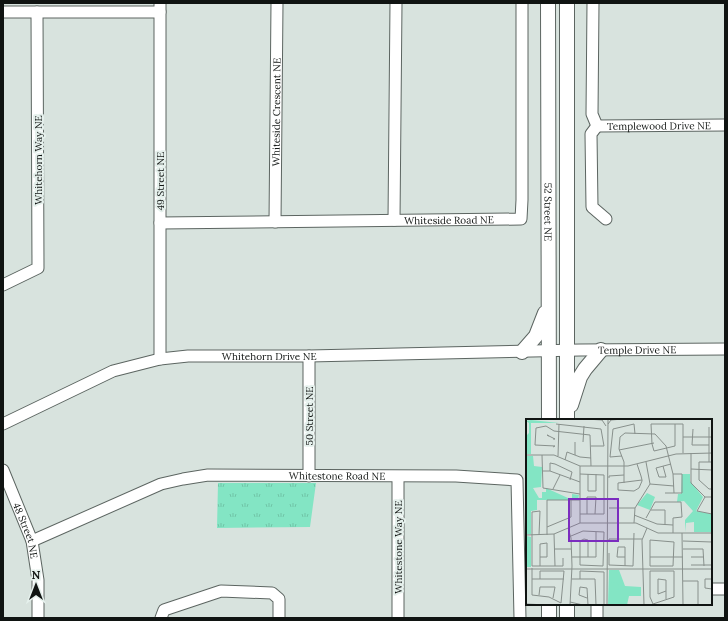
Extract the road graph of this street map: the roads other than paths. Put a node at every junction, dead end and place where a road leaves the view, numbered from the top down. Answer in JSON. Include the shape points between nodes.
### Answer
{"nodes":[{"id":1,"x":277,"y":3,"type":"edge"},
{"id":2,"x":396,"y":3,"type":"edge"},
{"id":3,"x":522,"y":3,"type":"edge"},
{"id":4,"x":548,"y":3,"type":"edge"},
{"id":5,"x":567,"y":3,"type":"edge"},
{"id":6,"x":593,"y":3,"type":"edge"},
{"id":7,"x":160,"y":7,"type":"edge"},
{"id":8,"x":3,"y":12,"type":"edge"},
{"id":9,"x":37,"y":12,"type":"junction"},
{"id":10,"x":725,"y":125,"type":"edge"},
{"id":11,"x":597,"y":126,"type":"junction"},
{"id":12,"x":606,"y":219,"type":"dead end"},
{"id":13,"x":394,"y":220,"type":"junction"},
{"id":14,"x":275,"y":222,"type":"junction"},
{"id":15,"x":160,"y":223,"type":"junction"},
{"id":16,"x":3,"y":285,"type":"edge"},
{"id":17,"x":548,"y":303,"type":"junction"},
{"id":18,"x":725,"y":349,"type":"edge"},
{"id":19,"x":601,"y":350,"type":"junction"},
{"id":20,"x":548,"y":351,"type":"junction"},
{"id":21,"x":567,"y":351,"type":"junction"},
{"id":22,"x":522,"y":352,"type":"junction"},
{"id":23,"x":309,"y":356,"type":"junction"},
{"id":24,"x":160,"y":359,"type":"junction"},
{"id":25,"x":549,"y":419,"type":"edge"},
{"id":26,"x":567,"y":419,"type":"edge"},
{"id":27,"x":567,"y":419,"type":"edge"},
{"id":28,"x":3,"y":424,"type":"edge"},
{"id":29,"x":3,"y":470,"type":"edge"},
{"id":30,"x":309,"y":476,"type":"junction"},
{"id":31,"x":398,"y":477,"type":"junction"},
{"id":32,"x":32,"y":541,"type":"junction"},
{"id":33,"x":712,"y":589,"type":"edge"},
{"id":34,"x":725,"y":589,"type":"edge"},
{"id":35,"x":549,"y":605,"type":"edge"},
{"id":36,"x":567,"y":605,"type":"edge"},
{"id":37,"x":597,"y":605,"type":"edge"},
{"id":38,"x":38,"y":618,"type":"edge"},
{"id":39,"x":161,"y":618,"type":"edge"},
{"id":40,"x":279,"y":618,"type":"edge"},
{"id":41,"x":398,"y":618,"type":"edge"},
{"id":42,"x":520,"y":618,"type":"edge"},
{"id":43,"x":549,"y":618,"type":"edge"},
{"id":44,"x":567,"y":618,"type":"edge"},
{"id":45,"x":597,"y":618,"type":"edge"}],
"edges":[{"from":1,"to":14,"type":"street","name":"Whiteside Crescent NE"},
{"from":2,"to":13,"type":"street"},
{"from":3,"to":13,"type":"street","name":"Whiteside Road NE","via":[[521,219]]},
{"from":4,"to":17,"type":"main road","name":"52 Street NE"},
{"from":5,"to":21,"type":"main road","name":"52 Street NE"},
{"from":6,"to":11,"type":"street","name":"Templewood Drive NE","via":[[592,114]]},
{"from":7,"to":9,"type":"street"},
{"from":7,"to":15,"type":"street","name":"49 Street NE"},
{"from":8,"to":9,"type":"street"},
{"from":9,"to":16,"type":"street","name":"Whitehorn Way NE","via":[[38,268]]},
{"from":10,"to":11,"type":"street","name":"Templewood Drive NE"},
{"from":11,"to":12,"type":"street","via":[[590,134],[592,206]]},
{"from":13,"to":14,"type":"street","name":"Whiteside Road NE"},
{"from":14,"to":15,"type":"street","name":"Whiteside Road NE"},
{"from":15,"to":24,"type":"street","name":"49 Street NE"},
{"from":17,"to":20,"type":"main road","name":"52 Street NE"},
{"from":17,"to":22,"type":"main road","via":[[536,336]]},
{"from":18,"to":19,"type":"street","name":"Temple Drive NE"},
{"from":19,"to":21,"type":"street","name":"Temple Drive NE"},
{"from":19,"to":27,"type":"main road","via":[[580,378]]},
{"from":20,"to":21,"type":"street","name":"Temple Drive NE"},
{"from":20,"to":22,"type":"street","name":"Whitehorn Drive NE"},
{"from":20,"to":25,"type":"main road","name":"52 Street NE"},
{"from":21,"to":26,"type":"main road","name":"52 Street NE"},
{"from":22,"to":23,"type":"street","name":"Whitehorn Drive NE"},
{"from":23,"to":24,"type":"street","name":"Whitehorn Drive NE","via":[[188,356]]},
{"from":23,"to":30,"type":"street","name":"50 Street NE"},
{"from":24,"to":28,"type":"street","name":"Whitehorn Drive NE","via":[[113,371]]},
{"from":29,"to":32,"type":"street","name":"48 Street NE"},
{"from":30,"to":31,"type":"street","name":"Whitestone Road NE"},
{"from":30,"to":32,"type":"street","name":"Whitestone Road NE","via":[[208,475],[161,484]]},
{"from":31,"to":41,"type":"street","name":"Whitestone Way NE"},
{"from":31,"to":42,"type":"street","name":"Whitestone Road NE","via":[[456,476],[517,480]]},
{"from":32,"to":38,"type":"street","name":"48 Street NE","via":[[38,580]]},
{"from":33,"to":34,"type":"street"},
{"from":35,"to":43,"type":"main road"},
{"from":36,"to":44,"type":"main road"},
{"from":37,"to":45,"type":"street"},
{"from":39,"to":40,"type":"street","via":[[164,610],[221,591],[272,593],[279,598]]}]}
